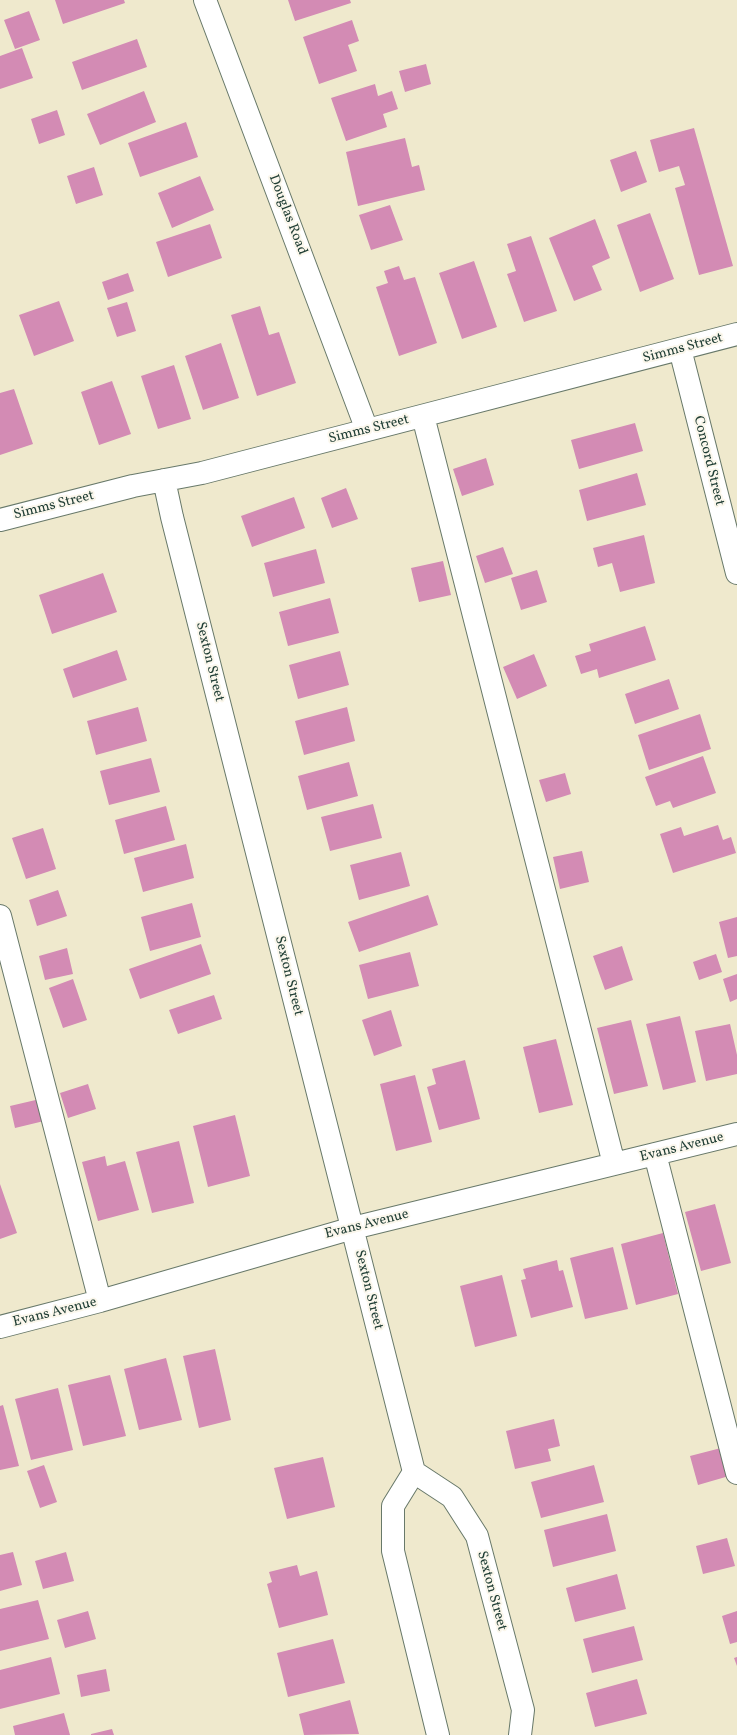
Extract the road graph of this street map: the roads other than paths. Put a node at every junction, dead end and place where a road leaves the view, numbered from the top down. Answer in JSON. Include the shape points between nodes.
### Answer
{"nodes":[{"id":1,"x":205,"y":0,"type":"edge"},
{"id":2,"x":737,"y":334,"type":"edge"},
{"id":3,"x":680,"y":350,"type":"junction"},
{"id":4,"x":423,"y":416,"type":"junction"},
{"id":5,"x":368,"y":430,"type":"junction"},
{"id":6,"x":164,"y":480,"type":"junction"},
{"id":7,"x":0,"y":520,"type":"edge"},
{"id":8,"x":737,"y":573,"type":"edge"},
{"id":9,"x":0,"y":916,"type":"edge"},
{"id":10,"x":737,"y":1134,"type":"edge"},
{"id":11,"x":654,"y":1154,"type":"junction"},
{"id":12,"x":614,"y":1164,"type":"junction"},
{"id":13,"x":353,"y":1228,"type":"junction"},
{"id":14,"x":100,"y":1301,"type":"junction"},
{"id":15,"x":0,"y":1326,"type":"edge"},
{"id":16,"x":414,"y":1472,"type":"junction"},
{"id":17,"x":737,"y":1473,"type":"edge"},
{"id":18,"x":438,"y":1735,"type":"edge"},
{"id":19,"x":520,"y":1735,"type":"edge"}],
"edges":[{"from":1,"to":5,"type":"street","name":"Douglas Road"},
{"from":2,"to":3,"type":"street","name":"Simms Street"},
{"from":3,"to":4,"type":"street","name":"Simms Street"},
{"from":3,"to":8,"type":"street","name":"Concord Street"},
{"from":4,"to":5,"type":"street","name":"Simms Street"},
{"from":4,"to":12,"type":"street"},
{"from":5,"to":6,"type":"street","name":"Simms Street","via":[[202,473]]},
{"from":6,"to":7,"type":"street","name":"Simms Street"},
{"from":6,"to":13,"type":"street","name":"Sexton Street"},
{"from":9,"to":14,"type":"street"},
{"from":10,"to":11,"type":"street","name":"Evans Avenue"},
{"from":11,"to":12,"type":"street","name":"Evans Avenue"},
{"from":11,"to":17,"type":"street"},
{"from":12,"to":13,"type":"street","name":"Evans Avenue"},
{"from":13,"to":14,"type":"street","name":"Evans Avenue"},
{"from":13,"to":16,"type":"street","name":"Sexton Street"},
{"from":14,"to":15,"type":"street","name":"Evans Avenue"},
{"from":16,"to":18,"type":"street","via":[[393,1506],[393,1551]]},
{"from":16,"to":19,"type":"street","name":"Sexton Street","via":[[452,1497],[477,1536],[523,1710]]}]}
